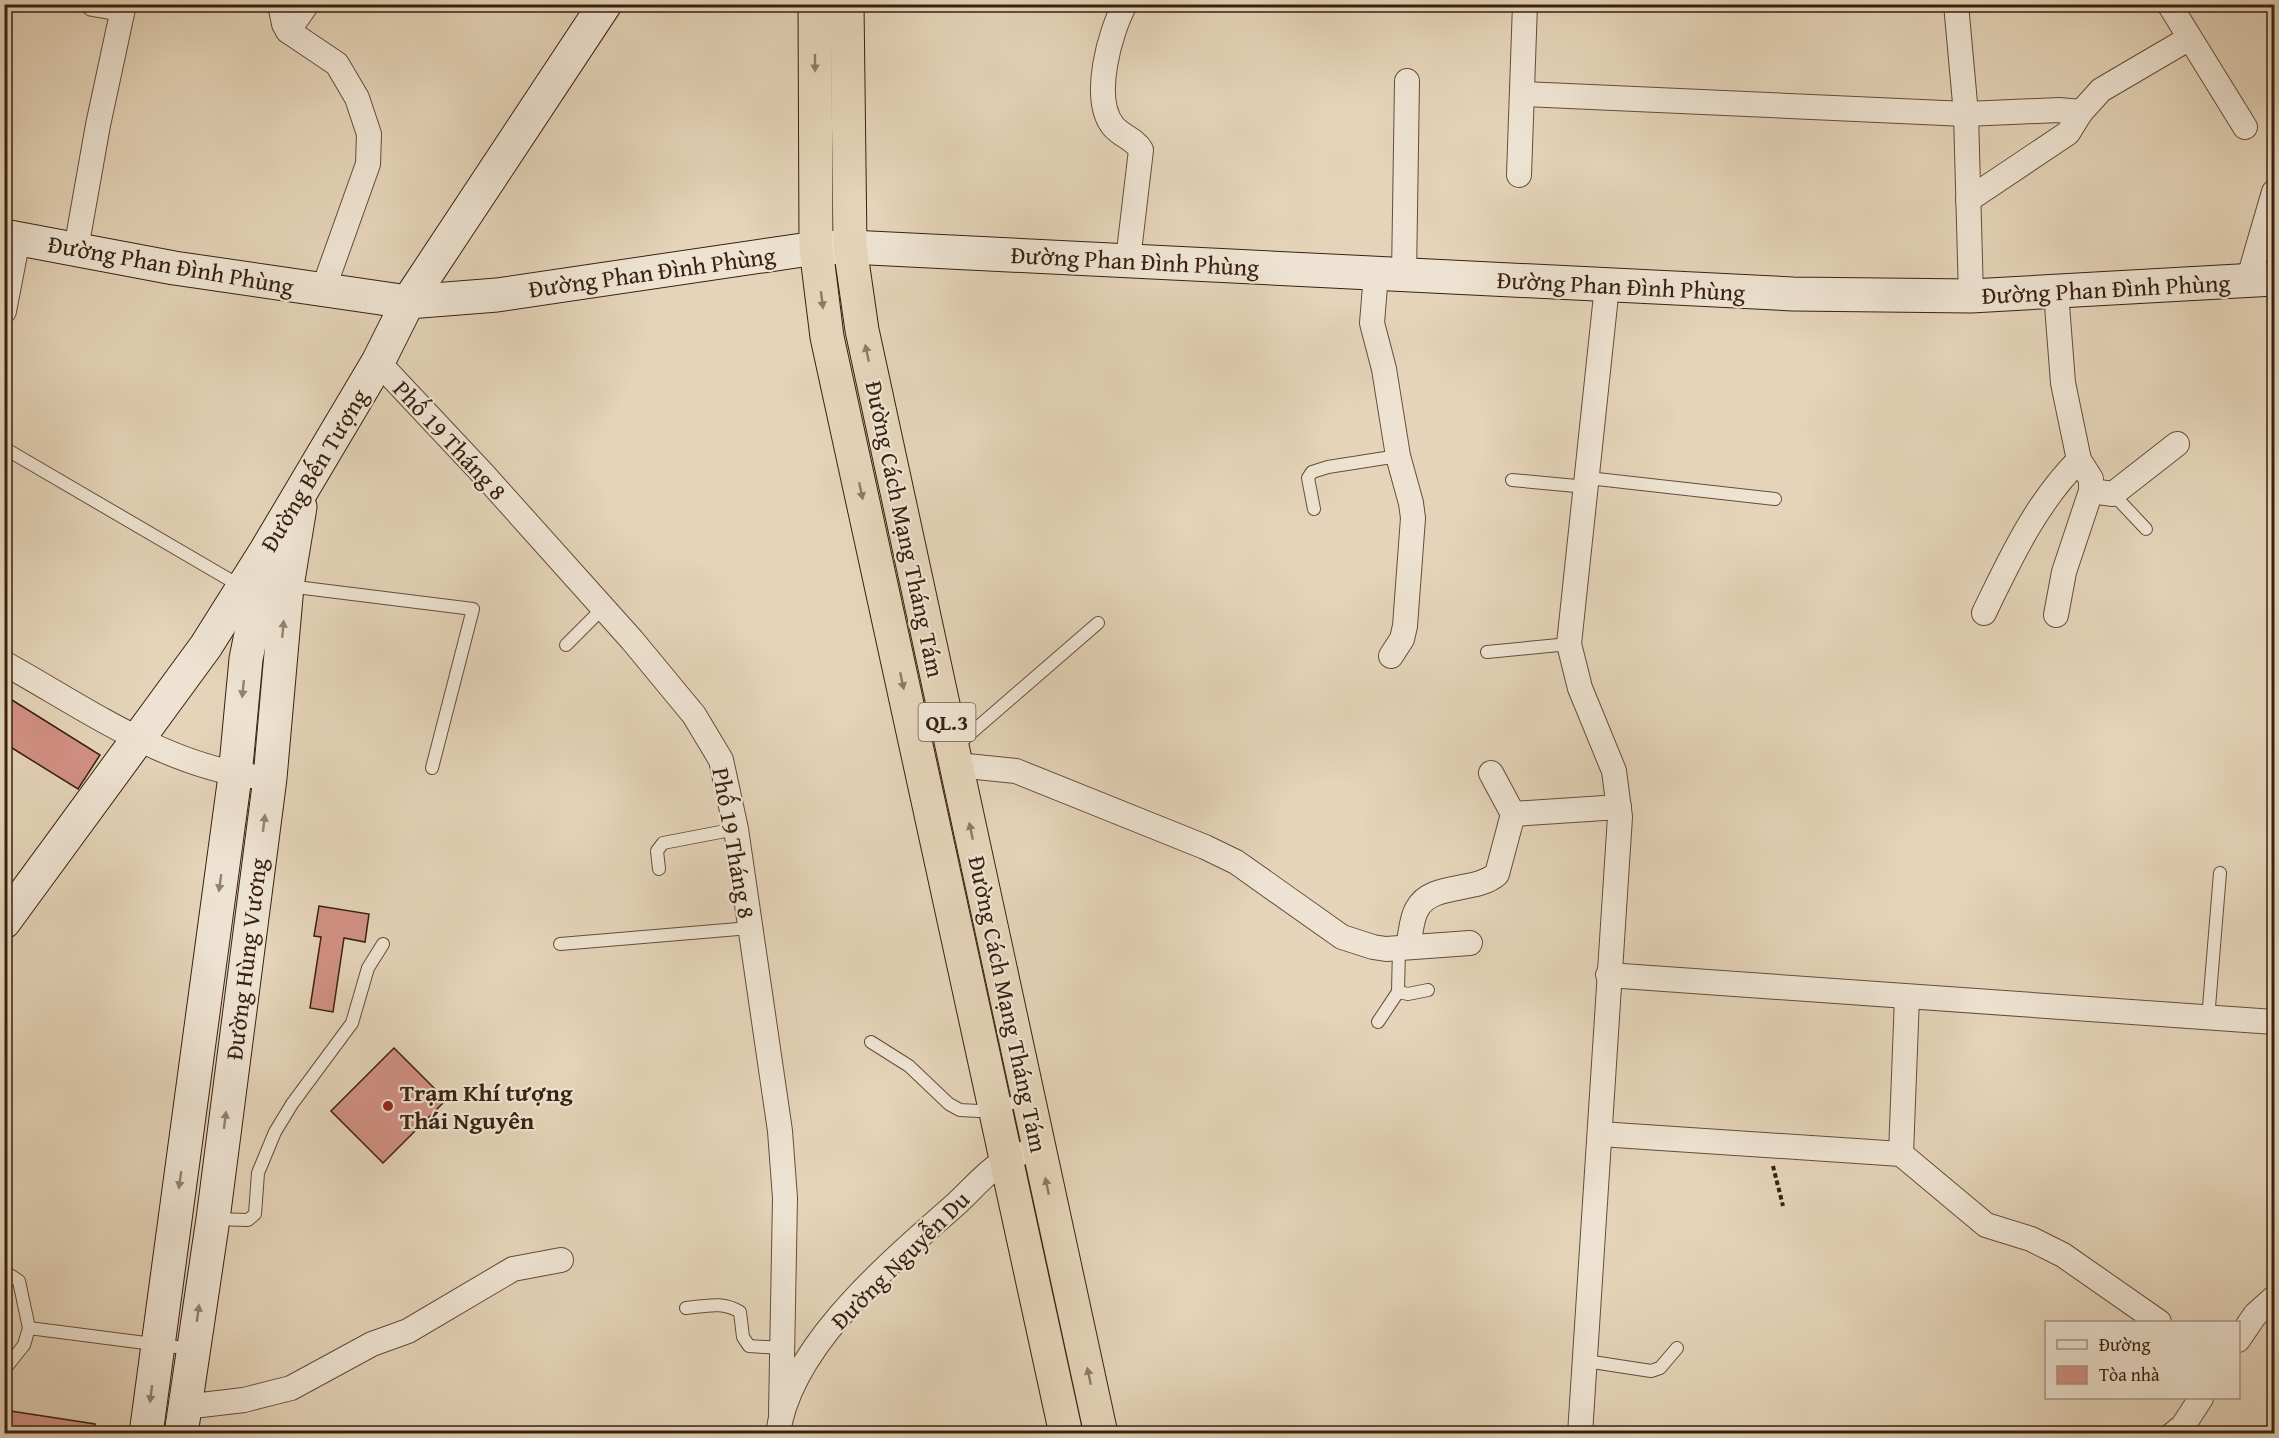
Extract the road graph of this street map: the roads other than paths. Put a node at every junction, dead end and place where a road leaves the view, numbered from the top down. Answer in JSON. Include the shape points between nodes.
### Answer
{"nodes":[{"id":1,"x":93,"y":4,"type":"edge"},
{"id":2,"x":280,"y":4,"type":"edge"},
{"id":3,"x":308,"y":4,"type":"edge"},
{"id":4,"x":604,"y":4,"type":"edge"},
{"id":5,"x":815,"y":4,"type":"edge"},
{"id":6,"x":847,"y":4,"type":"edge"},
{"id":7,"x":1125,"y":4,"type":"edge"},
{"id":8,"x":1525,"y":4,"type":"edge"},
{"id":9,"x":1956,"y":4,"type":"edge"},
{"id":10,"x":2169,"y":4,"type":"edge"},
{"id":11,"x":123,"y":7,"type":"edge"},
{"id":12,"x":288,"y":31,"type":"junction"},
{"id":13,"x":2188,"y":39,"type":"junction"},
{"id":14,"x":1407,"y":81,"type":"dead end"},
{"id":15,"x":1523,"y":94,"type":"junction"},
{"id":16,"x":2081,"y":112,"type":"junction"},
{"id":17,"x":1966,"y":114,"type":"junction"},
{"id":18,"x":2245,"y":127,"type":"dead end"},
{"id":19,"x":1519,"y":175,"type":"dead end"},
{"id":20,"x":2274,"y":192,"type":"edge"},
{"id":21,"x":1968,"y":200,"type":"junction"},
{"id":22,"x":11,"y":238,"type":"edge"},
{"id":23,"x":850,"y":247,"type":"junction"},
{"id":24,"x":816,"y":248,"type":"junction"},
{"id":25,"x":76,"y":249,"type":"junction"},
{"id":26,"x":1128,"y":260,"type":"junction"},
{"id":27,"x":1390,"y":275,"type":"junction"},
{"id":28,"x":2261,"y":280,"type":"edge"},
{"id":29,"x":1607,"y":286,"type":"junction"},
{"id":30,"x":323,"y":290,"type":"junction"},
{"id":31,"x":2056,"y":292,"type":"junction"},
{"id":32,"x":1971,"y":296,"type":"junction"},
{"id":33,"x":408,"y":302,"type":"junction"},
{"id":34,"x":4,"y":311,"type":"edge"},
{"id":35,"x":378,"y":362,"type":"junction"},
{"id":36,"x":2177,"y":444,"type":"dead end"},
{"id":37,"x":4,"y":448,"type":"edge"},
{"id":38,"x":1398,"y":456,"type":"junction"},
{"id":39,"x":2079,"y":460,"type":"junction"},
{"id":40,"x":1512,"y":480,"type":"dead end"},
{"id":41,"x":1588,"y":483,"type":"junction"},
{"id":42,"x":304,"y":484,"type":"junction"},
{"id":43,"x":2102,"y":493,"type":"junction"},
{"id":44,"x":1775,"y":499,"type":"dead end"},
{"id":45,"x":1314,"y":509,"type":"dead end"},
{"id":46,"x":2146,"y":529,"type":"dead end"},
{"id":47,"x":267,"y":549,"type":"junction"},
{"id":48,"x":287,"y":586,"type":"junction"},
{"id":49,"x":243,"y":587,"type":"junction"},
{"id":50,"x":602,"y":609,"type":"junction"},
{"id":51,"x":1984,"y":613,"type":"dead end"},
{"id":52,"x":2056,"y":615,"type":"dead end"},
{"id":53,"x":1098,"y":623,"type":"dead end"},
{"id":54,"x":1569,"y":644,"type":"junction"},
{"id":55,"x":566,"y":645,"type":"dead end"},
{"id":56,"x":1487,"y":652,"type":"dead end"},
{"id":57,"x":1391,"y":656,"type":"dead end"},
{"id":58,"x":4,"y":663,"type":"edge"},
{"id":59,"x":137,"y":738,"type":"junction"},
{"id":60,"x":955,"y":757,"type":"junction"},
{"id":61,"x":432,"y":768,"type":"dead end"},
{"id":62,"x":1491,"y":773,"type":"dead end"},
{"id":63,"x":235,"y":776,"type":"junction"},
{"id":64,"x":270,"y":778,"type":"junction"},
{"id":65,"x":1619,"y":807,"type":"junction"},
{"id":66,"x":1513,"y":814,"type":"junction"},
{"id":67,"x":735,"y":829,"type":"junction"},
{"id":68,"x":659,"y":869,"type":"dead end"},
{"id":69,"x":2220,"y":873,"type":"dead end"},
{"id":70,"x":4,"y":922,"type":"edge"},
{"id":71,"x":750,"y":928,"type":"junction"},
{"id":72,"x":1470,"y":943,"type":"dead end"},
{"id":73,"x":383,"y":944,"type":"dead end"},
{"id":74,"x":560,"y":945,"type":"dead end"},
{"id":75,"x":1404,"y":946,"type":"junction"},
{"id":76,"x":1608,"y":975,"type":"junction"},
{"id":77,"x":1428,"y":990,"type":"dead end"},
{"id":78,"x":1398,"y":992,"type":"junction"},
{"id":79,"x":1907,"y":997,"type":"junction"},
{"id":80,"x":2208,"y":1019,"type":"junction"},
{"id":81,"x":1378,"y":1022,"type":"dead end"},
{"id":82,"x":2274,"y":1023,"type":"edge"},
{"id":83,"x":871,"y":1042,"type":"dead end"},
{"id":84,"x":196,"y":1062,"type":"junction"},
{"id":85,"x":232,"y":1067,"type":"junction"},
{"id":86,"x":1030,"y":1099,"type":"junction"},
{"id":87,"x":995,"y":1107,"type":"junction"},
{"id":88,"x":1600,"y":1134,"type":"junction"},
{"id":89,"x":1039,"y":1149,"type":"junction"},
{"id":90,"x":1901,"y":1154,"type":"junction"},
{"id":91,"x":1008,"y":1158,"type":"junction"},
{"id":92,"x":213,"y":1219,"type":"junction"},
{"id":93,"x":561,"y":1260,"type":"dead end"},
{"id":94,"x":4,"y":1271,"type":"edge"},
{"id":95,"x":2274,"y":1298,"type":"edge"},
{"id":96,"x":686,"y":1308,"type":"dead end"},
{"id":97,"x":2156,"y":1321,"type":"edge"},
{"id":98,"x":28,"y":1328,"type":"junction"},
{"id":99,"x":2240,"y":1337,"type":"edge"},
{"id":100,"x":157,"y":1345,"type":"junction"},
{"id":101,"x":782,"y":1347,"type":"junction"},
{"id":102,"x":1677,"y":1348,"type":"dead end"},
{"id":103,"x":193,"y":1349,"type":"junction"},
{"id":104,"x":1586,"y":1361,"type":"junction"},
{"id":105,"x":4,"y":1370,"type":"edge"},
{"id":106,"x":2200,"y":1399,"type":"edge"},
{"id":107,"x":183,"y":1420,"type":"edge"},
{"id":108,"x":779,"y":1423,"type":"edge"},
{"id":109,"x":146,"y":1434,"type":"edge"},
{"id":110,"x":1066,"y":1434,"type":"edge"},
{"id":111,"x":1101,"y":1434,"type":"edge"},
{"id":112,"x":1580,"y":1434,"type":"edge"},
{"id":113,"x":2174,"y":1434,"type":"edge"}],
"edges":[{"from":1,"to":11,"type":"street"},
{"from":2,"to":12,"type":"street"},
{"from":3,"to":12,"type":"street"},
{"from":4,"to":33,"type":"street","name":"Đường Bến Tượng"},
{"from":5,"to":24,"type":"highway","name":"Đường Cách Mạng Tháng Tám","number":"QL.3","one_way":true},
{"from":6,"to":23,"type":"highway","name":"Đường Cách Mạng Tháng Tám","number":"QL.3"},
{"from":7,"to":26,"type":"street","via":[[1113,30],[1106,61],[1104,101],[1114,127],[1141,150]]},
{"from":8,"to":15,"type":"street"},
{"from":9,"to":17,"type":"street"},
{"from":10,"to":13,"type":"street"},
{"from":11,"to":25,"type":"street"},
{"from":12,"to":30,"type":"street","via":[[337,64],[357,98],[369,134],[368,164]]},
{"from":13,"to":16,"type":"street","via":[[2101,90]]},
{"from":13,"to":18,"type":"street"},
{"from":14,"to":27,"type":"street"},
{"from":15,"to":17,"type":"street"},
{"from":15,"to":19,"type":"street"},
{"from":16,"to":17,"type":"street"},
{"from":16,"to":21,"type":"street","via":[[2068,133]]},
{"from":17,"to":21,"type":"street"},
{"from":20,"to":28,"type":"street"},
{"from":21,"to":32,"type":"street"},
{"from":22,"to":25,"type":"street","name":"Đường Phan Đình Phùng"},
{"from":22,"to":34,"type":"street"},
{"from":23,"to":24,"type":"street","name":"Đường Phan Đình Phùng"},
{"from":23,"to":26,"type":"street","name":"Đường Phan Đình Phùng"},
{"from":60,"to":23,"type":"highway","name":"Đường Cách Mạng Tháng Tám","number":"QL.3","one_way":true,"via":[[862,330]]},
{"from":24,"to":33,"type":"street","name":"Đường Phan Đình Phùng","via":[[496,295]]},
{"from":24,"to":87,"type":"highway","name":"Đường Cách Mạng Tháng Tám","number":"QL.3","one_way":true,"via":[[827,337]]},
{"from":25,"to":30,"type":"street","name":"Đường Phan Đình Phùng"},
{"from":26,"to":27,"type":"street","name":"Đường Phan Đình Phùng"},
{"from":27,"to":29,"type":"street","name":"Đường Phan Đình Phùng"},
{"from":27,"to":38,"type":"street","via":[[1372,322]]},
{"from":28,"to":31,"type":"street","name":"Đường Phan Đình Phùng"},
{"from":29,"to":32,"type":"street","name":"Đường Phan Đình Phùng"},
{"from":29,"to":41,"type":"street"},
{"from":30,"to":33,"type":"street","name":"Đường Phan Đình Phùng"},
{"from":31,"to":32,"type":"street","name":"Đường Phan Đình Phùng"},
{"from":31,"to":39,"type":"street","via":[[2063,383]]},
{"from":33,"to":35,"type":"street","name":"Đường Bến Tượng"},
{"from":35,"to":42,"type":"street","name":"Đường Bến Tượng"},
{"from":35,"to":50,"type":"street","name":"Phố 19 Tháng 8"},
{"from":36,"to":43,"type":"street"},
{"from":37,"to":49,"type":"lane"},
{"from":38,"to":45,"type":"lane","via":[[1312,472],[1308,478]]},
{"from":38,"to":57,"type":"street","via":[[1412,503],[1412,529],[1406,626]]},
{"from":39,"to":43,"type":"street"},
{"from":39,"to":51,"type":"street","via":[[2034,518]]},
{"from":40,"to":41,"type":"lane"},
{"from":41,"to":44,"type":"lane"},
{"from":41,"to":54,"type":"street"},
{"from":42,"to":47,"type":"street","name":"Đường Bến Tượng"},
{"from":42,"to":48,"type":"street","name":"Đường Hùng Vương"},
{"from":43,"to":46,"type":"lane"},
{"from":43,"to":52,"type":"street","via":[[2064,572]]},
{"from":47,"to":49,"type":"street","name":"Đường Bến Tượng"},
{"from":47,"to":63,"type":"street","name":"Đường Hùng Vương","one_way":true,"via":[[246,659]]},
{"from":48,"to":61,"type":"lane","via":[[473,609]]},
{"from":64,"to":48,"type":"street","name":"Đường Hùng Vương","one_way":true},
{"from":49,"to":59,"type":"street","name":"Đường Bến Tượng","via":[[206,646]]},
{"from":50,"to":55,"type":"lane"},
{"from":50,"to":67,"type":"street","name":"Phố 19 Tháng 8","via":[[694,715],[721,760]]},
{"from":53,"to":60,"type":"lane"},
{"from":54,"to":56,"type":"lane"},
{"from":54,"to":65,"type":"street","via":[[1580,688],[1614,771]]},
{"from":58,"to":59,"type":"street"},
{"from":59,"to":63,"type":"street"},
{"from":59,"to":70,"type":"street","name":"Đường Bến Tượng"},
{"from":60,"to":75,"type":"street","via":[[1016,771],[1236,862],[1342,937],[1373,948]]},
{"from":86,"to":60,"type":"highway","name":"Đường Cách Mạng Tháng Tám","number":"QL.3","one_way":true},
{"from":62,"to":66,"type":"street"},
{"from":63,"to":64,"type":"street"},
{"from":63,"to":84,"type":"street","name":"Đường Hùng Vương","one_way":true},
{"from":85,"to":64,"type":"street","name":"Đường Hùng Vương","one_way":true},
{"from":65,"to":66,"type":"street"},
{"from":65,"to":76,"type":"street"},
{"from":66,"to":75,"type":"street","via":[[1497,874],[1483,882],[1424,898],[1415,911]]},
{"from":67,"to":68,"type":"lane","via":[[663,843],[657,851]]},
{"from":67,"to":71,"type":"street","name":"Phố 19 Tháng 8"},
{"from":69,"to":80,"type":"lane"},
{"from":71,"to":74,"type":"lane"},
{"from":71,"to":101,"type":"street","name":"Phố 19 Tháng 8","via":[[780,1131],[785,1198]]},
{"from":72,"to":75,"type":"street"},
{"from":73,"to":92,"type":"lane","via":[[368,968],[352,1023],[275,1131],[258,1173],[255,1214],[248,1220]]},
{"from":75,"to":78,"type":"lane"},
{"from":76,"to":79,"type":"street"},
{"from":76,"to":88,"type":"street"},
{"from":77,"to":78,"type":"lane"},
{"from":78,"to":81,"type":"lane"},
{"from":79,"to":80,"type":"street"},
{"from":79,"to":90,"type":"street"},
{"from":80,"to":82,"type":"street"},
{"from":83,"to":87,"type":"lane","via":[[909,1066],[960,1110]]},
{"from":84,"to":85,"type":"street"},
{"from":84,"to":100,"type":"street","name":"Đường Hùng Vương","one_way":true},
{"from":92,"to":85,"type":"street","name":"Đường Hùng Vương","one_way":true},
{"from":86,"to":87,"type":"lane"},
{"from":86,"to":89,"type":"highway","name":"Đường Cách Mạng Tháng Tám","number":"QL.3"},
{"from":87,"to":91,"type":"highway","name":"Đường Cách Mạng Tháng Tám","number":"QL.3"},
{"from":88,"to":90,"type":"street"},
{"from":88,"to":104,"type":"street"},
{"from":89,"to":91,"type":"street","name":"Đường Nguyễn Du"},
{"from":111,"to":89,"type":"highway","name":"Đường Cách Mạng Tháng Tám","number":"QL.3","one_way":true},
{"from":90,"to":97,"type":"street","via":[[1986,1225],[2031,1239],[2063,1255]]},
{"from":91,"to":108,"type":"street","name":"Đường Nguyễn Du","via":[[913,1242],[833,1323],[806,1361]]},
{"from":91,"to":110,"type":"highway","name":"Đường Cách Mạng Tháng Tám","number":"QL.3"},
{"from":103,"to":92,"type":"street","name":"Đường Hùng Vương","one_way":true},
{"from":93,"to":107,"type":"street","via":[[513,1269],[408,1331],[372,1344],[291,1388]]},
{"from":94,"to":98,"type":"lane","via":[[19,1281]]},
{"from":95,"to":99,"type":"street","via":[[2255,1315]]},
{"from":96,"to":101,"type":"lane","via":[[719,1304],[732,1307],[740,1312],[743,1337],[749,1346]]},
{"from":98,"to":100,"type":"lane"},
{"from":98,"to":105,"type":"lane","via":[[24,1345]]},
{"from":100,"to":103,"type":"lane"},
{"from":100,"to":109,"type":"street","name":"Đường Hùng Vương","one_way":true},
{"from":101,"to":108,"type":"street","name":"Phố 19 Tháng 8"},
{"from":102,"to":104,"type":"lane","via":[[1660,1368],[1652,1371]]},
{"from":103,"to":107,"type":"street","name":"Đường Hùng Vương"},
{"from":104,"to":112,"type":"street"},
{"from":106,"to":113,"type":"street"}]}
